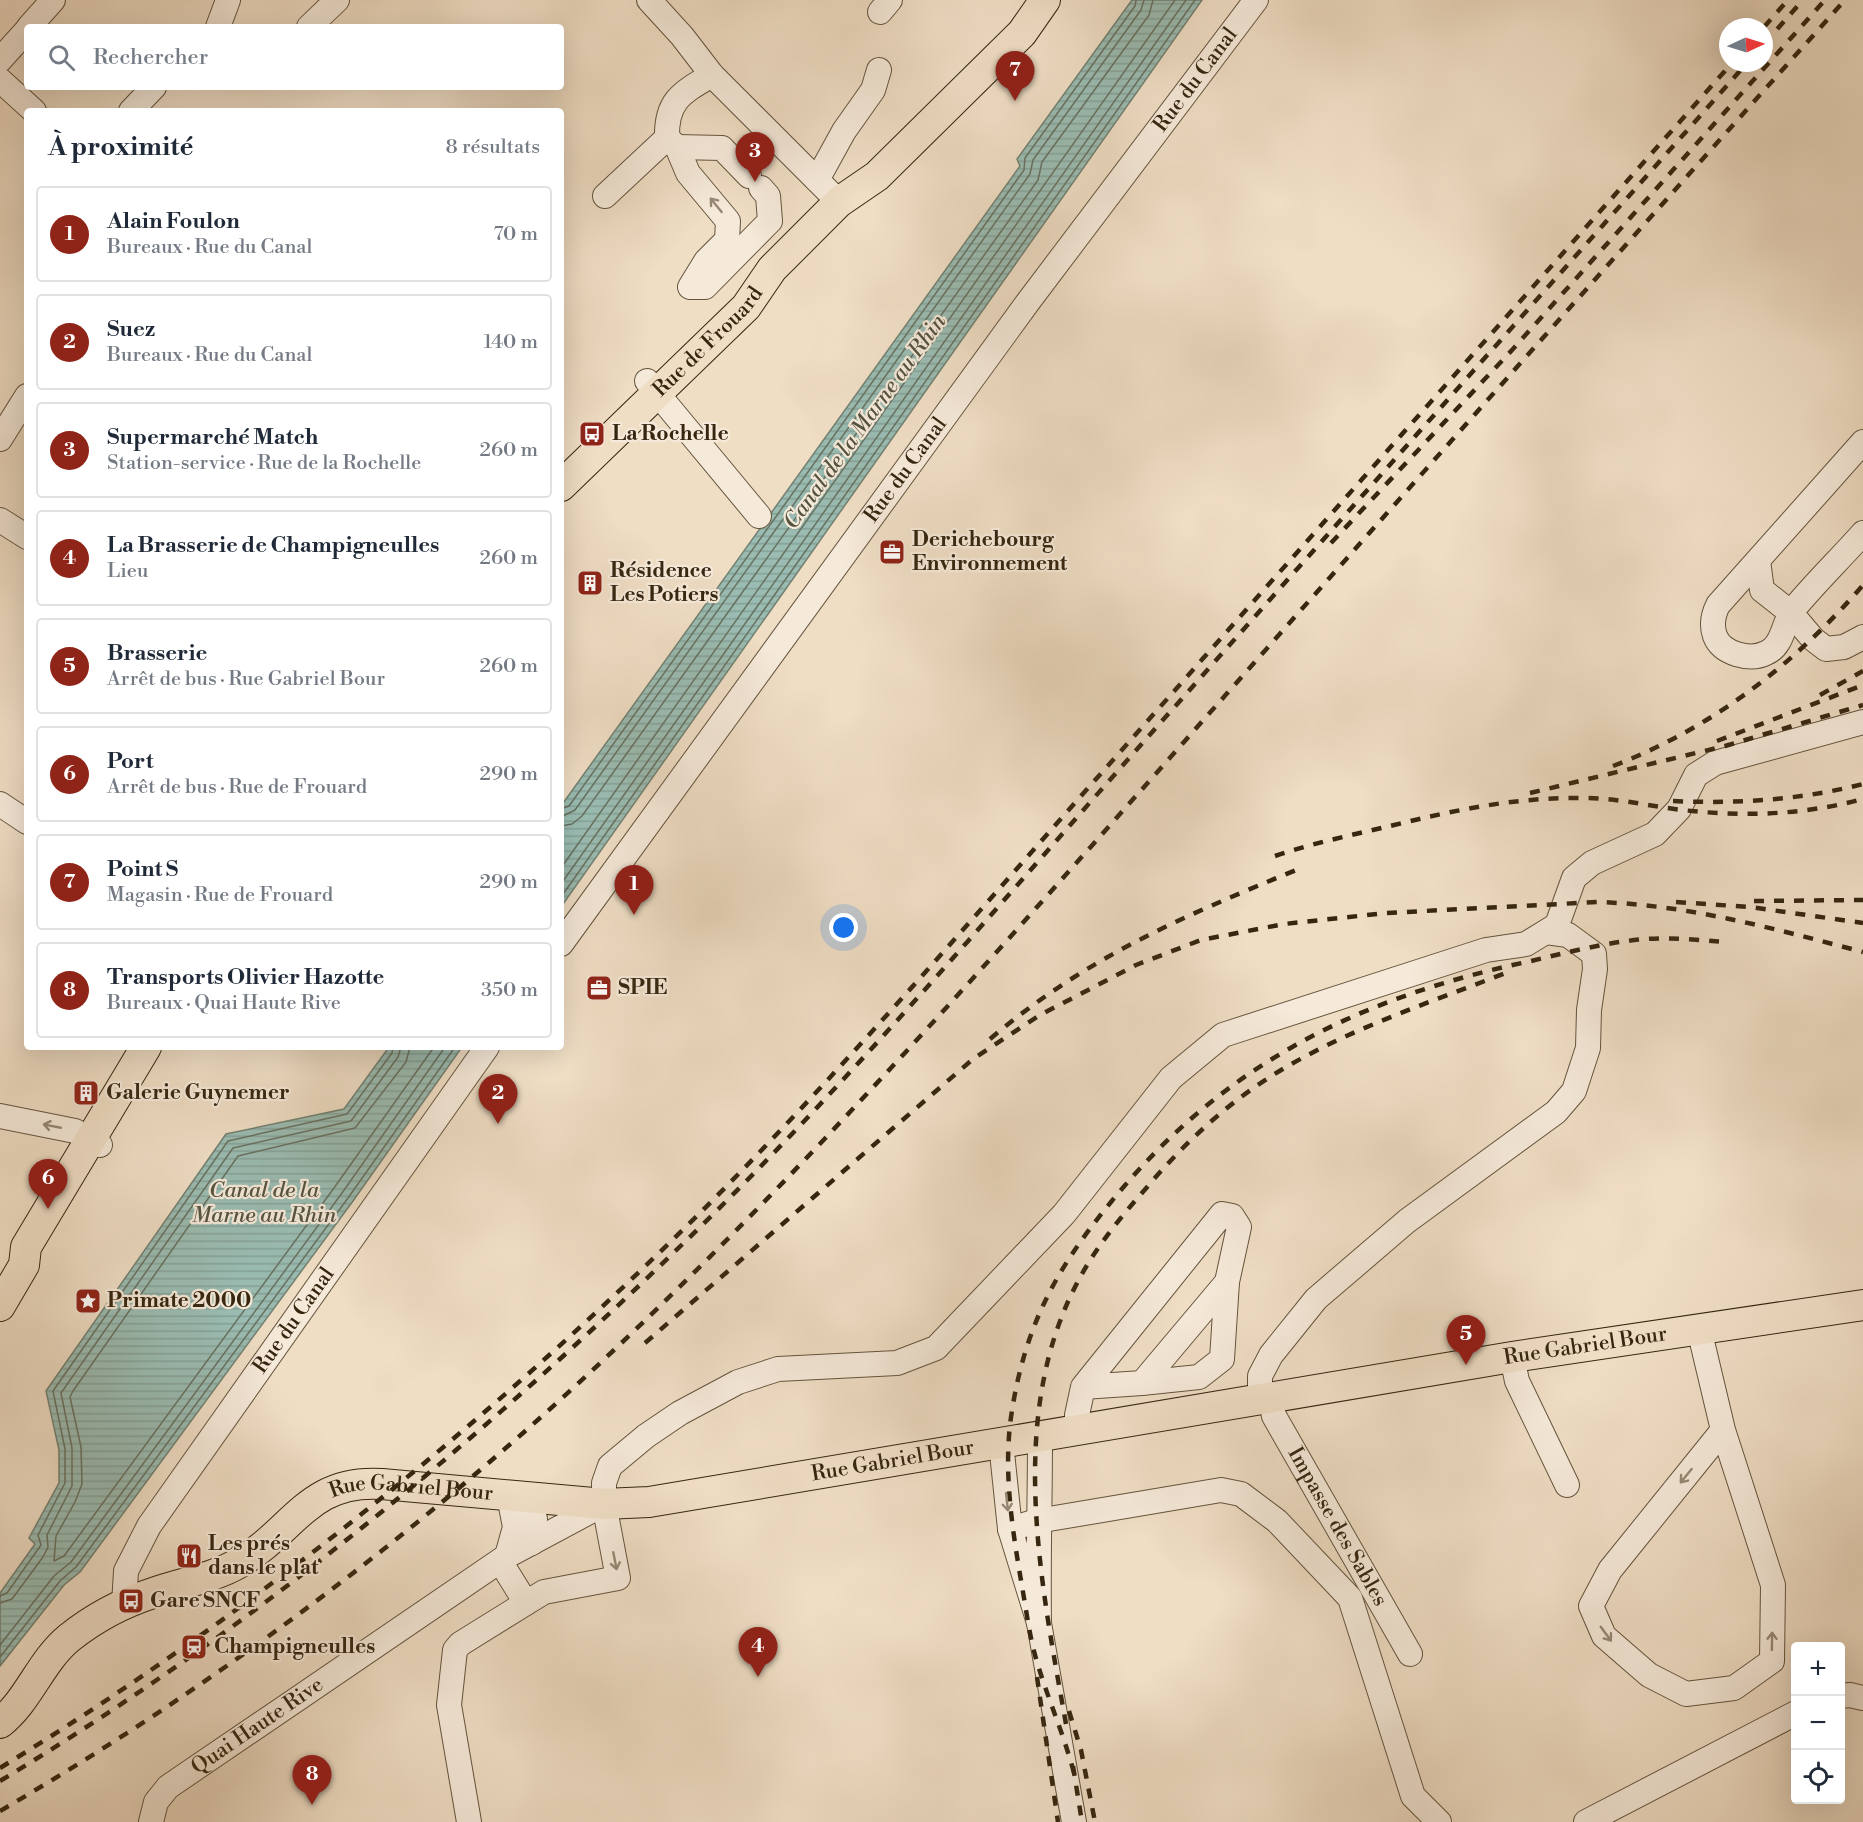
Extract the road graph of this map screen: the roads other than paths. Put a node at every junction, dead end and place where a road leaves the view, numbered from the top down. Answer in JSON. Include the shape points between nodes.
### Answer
{"nodes":[{"id":1,"x":53,"y":0,"type":"edge"},
{"id":2,"x":228,"y":0,"type":"edge"},
{"id":3,"x":337,"y":0,"type":"edge"},
{"id":4,"x":649,"y":0,"type":"edge"},
{"id":5,"x":1043,"y":0,"type":"edge"},
{"id":6,"x":1256,"y":0,"type":"edge"},
{"id":7,"x":32,"y":24,"type":"edge"},
{"id":8,"x":219,"y":24,"type":"edge"},
{"id":9,"x":312,"y":24,"type":"edge"},
{"id":10,"x":24,"y":33,"type":"edge"},
{"id":11,"x":0,"y":60,"type":"edge"},
{"id":12,"x":879,"y":70,"type":"dead end"},
{"id":13,"x":712,"y":75,"type":"junction"},
{"id":14,"x":0,"y":80,"type":"edge"},
{"id":15,"x":151,"y":90,"type":"edge"},
{"id":16,"x":31,"y":108,"type":"edge"},
{"id":17,"x":134,"y":108,"type":"edge"},
{"id":18,"x":672,"y":142,"type":"junction"},
{"id":19,"x":817,"y":180,"type":"junction"},
{"id":20,"x":605,"y":196,"type":"dead end"},
{"id":21,"x":839,"y":202,"type":"junction"},
{"id":22,"x":651,"y":387,"type":"junction"},
{"id":23,"x":24,"y":401,"type":"edge"},
{"id":24,"x":0,"y":439,"type":"edge"},
{"id":25,"x":1863,"y":442,"type":"edge"},
{"id":26,"x":564,"y":464,"type":"edge"},
{"id":27,"x":564,"y":483,"type":"edge"},
{"id":28,"x":759,"y":516,"type":"dead end"},
{"id":29,"x":0,"y":520,"type":"edge"},
{"id":30,"x":1863,"y":533,"type":"edge"},
{"id":31,"x":24,"y":535,"type":"edge"},
{"id":32,"x":1758,"y":561,"type":"junction"},
{"id":33,"x":1791,"y":613,"type":"junction"},
{"id":34,"x":1863,"y":637,"type":"edge"},
{"id":35,"x":1856,"y":722,"type":"edge"},
{"id":36,"x":0,"y":804,"type":"edge"},
{"id":37,"x":24,"y":820,"type":"edge"},
{"id":38,"x":1546,"y":932,"type":"junction"},
{"id":39,"x":564,"y":940,"type":"edge"},
{"id":40,"x":144,"y":1050,"type":"edge"},
{"id":41,"x":158,"y":1050,"type":"edge"},
{"id":42,"x":485,"y":1050,"type":"edge"},
{"id":43,"x":0,"y":1116,"type":"edge"},
{"id":44,"x":95,"y":1142,"type":"junction"},
{"id":45,"x":1227,"y":1282,"type":"junction"},
{"id":46,"x":1863,"y":1305,"type":"edge"},
{"id":47,"x":0,"y":1306,"type":"edge"},
{"id":48,"x":1699,"y":1329,"type":"junction"},
{"id":49,"x":1512,"y":1357,"type":"junction"},
{"id":50,"x":1142,"y":1383,"type":"junction"},
{"id":51,"x":1083,"y":1387,"type":"junction"},
{"id":52,"x":1265,"y":1398,"type":"junction"},
{"id":53,"x":1077,"y":1430,"type":"junction"},
{"id":54,"x":1723,"y":1430,"type":"junction"},
{"id":55,"x":1040,"y":1437,"type":"junction"},
{"id":56,"x":1002,"y":1443,"type":"junction"},
{"id":57,"x":1567,"y":1485,"type":"dead end"},
{"id":58,"x":520,"y":1497,"type":"junction"},
{"id":59,"x":604,"y":1504,"type":"junction"},
{"id":60,"x":1040,"y":1521,"type":"junction"},
{"id":61,"x":1010,"y":1529,"type":"junction"},
{"id":62,"x":531,"y":1543,"type":"junction"},
{"id":63,"x":503,"y":1558,"type":"junction"},
{"id":64,"x":526,"y":1603,"type":"junction"},
{"id":65,"x":124,"y":1605,"type":"junction"},
{"id":66,"x":1039,"y":1623,"type":"junction"},
{"id":67,"x":1410,"y":1654,"type":"dead end"},
{"id":68,"x":1845,"y":1696,"type":"edge"},
{"id":69,"x":1863,"y":1698,"type":"edge"},
{"id":70,"x":1791,"y":1716,"type":"edge"},
{"id":71,"x":5,"y":1718,"type":"edge"},
{"id":72,"x":151,"y":1822,"type":"edge"},
{"id":73,"x":469,"y":1822,"type":"edge"},
{"id":74,"x":1074,"y":1822,"type":"edge"},
{"id":75,"x":1439,"y":1822,"type":"edge"},
{"id":76,"x":1586,"y":1822,"type":"edge"}],
"edges":[{"from":1,"to":7,"type":"street"},
{"from":2,"to":8,"type":"street"},
{"from":3,"to":9,"type":"street"},
{"from":4,"to":13,"type":"street"},
{"from":5,"to":21,"type":"main road","name":"Rue de Frouard","via":[[1012,20],[865,164]]},
{"from":6,"to":39,"type":"street","name":"Rue du Canal","via":[[1028,302]]},
{"from":10,"to":11,"type":"street"},
{"from":12,"to":19,"type":"street","via":[[873,90]]},
{"from":13,"to":18,"type":"street","via":[[686,90],[667,115]]},
{"from":13,"to":19,"type":"street"},
{"from":14,"to":16,"type":"street"},
{"from":15,"to":17,"type":"street"},
{"from":18,"to":18,"type":"street","one_way":true,"via":[[722,148],[768,196],[770,221],[705,287],[690,287],[706,261],[727,240],[728,221],[688,173]]},
{"from":18,"to":20,"type":"street"},
{"from":19,"to":21,"type":"street"},
{"from":21,"to":22,"type":"main road","name":"Rue de Frouard","via":[[772,269],[732,294]]},
{"from":22,"to":26,"type":"main road","name":"Rue de Frouard"},
{"from":22,"to":27,"type":"main road","name":"Rue de Frouard"},
{"from":22,"to":28,"type":"street"},
{"from":23,"to":24,"type":"street"},
{"from":25,"to":32,"type":"street"},
{"from":29,"to":31,"type":"street"},
{"from":30,"to":33,"type":"street"},
{"from":32,"to":33,"type":"street","via":[[1762,590]]},
{"from":32,"to":33,"type":"street","via":[[1718,605],[1713,616],[1715,636],[1725,649],[1741,656],[1766,654],[1775,647]]},
{"from":33,"to":34,"type":"street","via":[[1826,649],[1844,647]]},
{"from":35,"to":38,"type":"street","via":[[1714,762],[1696,775],[1679,809],[1655,834],[1592,863],[1574,878],[1557,925]]},
{"from":36,"to":37,"type":"street"},
{"from":38,"to":52,"type":"street","via":[[1568,934],[1594,954],[1588,1048],[1574,1091],[1556,1112],[1407,1221],[1316,1299],[1271,1354],[1260,1376]]},
{"from":38,"to":59,"type":"street","via":[[1526,944],[1486,951],[1223,1035],[1171,1078],[1064,1214],[936,1348],[897,1363],[778,1369],[738,1382],[680,1413],[610,1466],[604,1483]]},
{"from":40,"to":44,"type":"main road"},
{"from":41,"to":44,"type":"main road"},
{"from":42,"to":65,"type":"street","name":"Rue du Canal","via":[[149,1526],[126,1571]]},
{"from":44,"to":43,"type":"street","one_way":true,"via":[[75,1131]]},
{"from":44,"to":47,"type":"main road","via":[[26,1247],[24,1265]]},
{"from":45,"to":50,"type":"street"},
{"from":45,"to":50,"type":"street","via":[[1222,1359],[1199,1377]]},
{"from":45,"to":51,"type":"street","via":[[1239,1227],[1232,1216],[1222,1214]]},
{"from":46,"to":48,"type":"main road","name":"Rue Gabriel Bour"},
{"from":48,"to":49,"type":"main road","name":"Rue Gabriel Bour"},
{"from":48,"to":54,"type":"street"},
{"from":49,"to":52,"type":"main road","name":"Rue Gabriel Bour"},
{"from":49,"to":57,"type":"street","via":[[1517,1381]]},
{"from":50,"to":51,"type":"street"},
{"from":51,"to":53,"type":"street"},
{"from":52,"to":53,"type":"main road","name":"Rue Gabriel Bour"},
{"from":52,"to":67,"type":"street","name":"Impasse des Sables"},
{"from":53,"to":55,"type":"main road","name":"Rue Gabriel Bour"},
{"from":54,"to":54,"type":"street","one_way":true,"via":[[1610,1570],[1590,1606],[1604,1636],[1649,1675],[1686,1694],[1734,1688],[1772,1661],[1773,1585]]},
{"from":55,"to":56,"type":"main road","name":"Rue Gabriel Bour"},
{"from":55,"to":60,"type":"street"},
{"from":56,"to":59,"type":"main road","name":"Rue Gabriel Bour","via":[[672,1499]]},
{"from":56,"to":61,"type":"street","one_way":true},
{"from":58,"to":59,"type":"main road","name":"Rue Gabriel Bour"},
{"from":58,"to":62,"type":"street","via":[[535,1520]]},
{"from":58,"to":63,"type":"street","via":[[515,1527]]},
{"from":58,"to":65,"type":"main road","name":"Rue Gabriel Bour","via":[[382,1484],[345,1485],[314,1502],[231,1567]]},
{"from":59,"to":62,"type":"street","name":"Quai Haute Rive"},
{"from":59,"to":64,"type":"street","one_way":true,"via":[[618,1578],[544,1592]]},
{"from":60,"to":61,"type":"street"},
{"from":60,"to":66,"type":"street"},
{"from":60,"to":75,"type":"street","via":[[1221,1490],[1240,1494],[1277,1521],[1350,1598],[1413,1796]]},
{"from":61,"to":66,"type":"street"},
{"from":62,"to":63,"type":"street","name":"Quai Haute Rive"},
{"from":63,"to":64,"type":"street"},
{"from":63,"to":72,"type":"street","name":"Quai Haute Rive","via":[[168,1787],[156,1803]]},
{"from":64,"to":73,"type":"street","via":[[454,1650],[449,1705]]},
{"from":65,"to":71,"type":"main road","name":"Rue Gabriel Bour","via":[[98,1618],[59,1647]]},
{"from":66,"to":74,"type":"street"},
{"from":68,"to":69,"type":"street"},
{"from":70,"to":76,"type":"street"}]}
